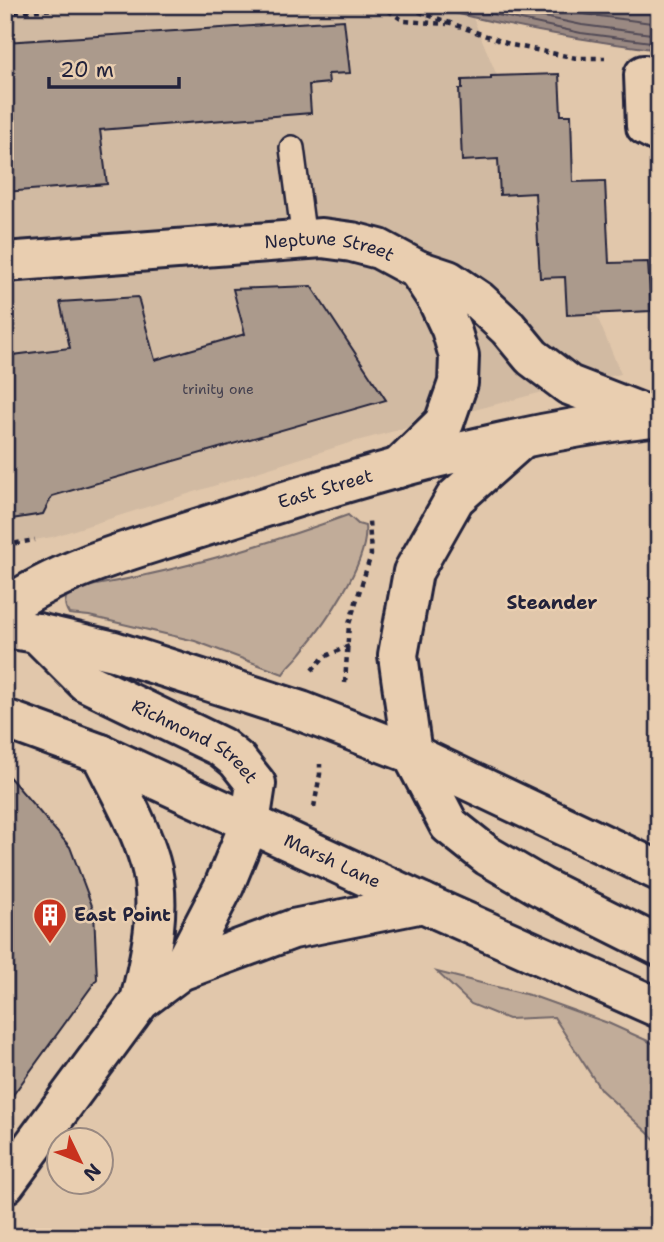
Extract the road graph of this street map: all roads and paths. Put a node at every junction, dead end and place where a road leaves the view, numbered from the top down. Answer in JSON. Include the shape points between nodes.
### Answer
{"nodes":[{"id":1,"x":107,"y":5,"type":"edge"},
{"id":2,"x":380,"y":5,"type":"edge"},
{"id":3,"x":400,"y":5,"type":"edge"},
{"id":4,"x":5,"y":13,"type":"edge"},
{"id":5,"x":451,"y":24,"type":"junction"},
{"id":6,"x":638,"y":69,"type":"edge"},
{"id":7,"x":659,"y":133,"type":"edge"},
{"id":8,"x":292,"y":148,"type":"dead end"},
{"id":9,"x":304,"y":240,"type":"junction"},
{"id":10,"x":5,"y":262,"type":"edge"},
{"id":11,"x":418,"y":270,"type":"junction"},
{"id":12,"x":657,"y":419,"type":"edge"},
{"id":13,"x":523,"y":437,"type":"junction"},
{"id":14,"x":398,"y":468,"type":"junction"},
{"id":15,"x":371,"y":532,"type":"dead end"},
{"id":16,"x":5,"y":608,"type":"edge"},
{"id":17,"x":21,"y":631,"type":"edge"},
{"id":18,"x":344,"y":688,"type":"dead end"},
{"id":19,"x":5,"y":719,"type":"edge"},
{"id":20,"x":101,"y":754,"type":"junction"},
{"id":21,"x":412,"y":754,"type":"junction"},
{"id":22,"x":319,"y":755,"type":"dead end"},
{"id":23,"x":312,"y":818,"type":"dead end"},
{"id":24,"x":250,"y":823,"type":"junction"},
{"id":25,"x":659,"y":871,"type":"edge"},
{"id":26,"x":423,"y":904,"type":"junction"},
{"id":27,"x":659,"y":946,"type":"edge"},
{"id":28,"x":180,"y":971,"type":"junction"},
{"id":29,"x":140,"y":1001,"type":"junction"},
{"id":30,"x":659,"y":1008,"type":"edge"},
{"id":31,"x":5,"y":1184,"type":"edge"}],
"edges":[{"from":1,"to":4,"type":"path"},
{"from":2,"to":5,"type":"path","via":[[404,21]]},
{"from":3,"to":5,"type":"path"},
{"from":5,"to":6,"type":"path","via":[[512,45]]},
{"from":6,"to":7,"type":"main road","via":[[646,126]]},
{"from":8,"to":9,"type":"lane"},
{"from":9,"to":10,"type":"main road","name":"Neptune Street"},
{"from":9,"to":11,"type":"main road","name":"Neptune Street","via":[[322,238],[379,249]]},
{"from":11,"to":12,"type":"main road","via":[[448,280],[478,301],[532,357],[569,385]]},
{"from":11,"to":14,"type":"main road","name":"Neptune Street","via":[[451,329],[459,356],[458,383],[444,423]]},
{"from":12,"to":13,"type":"main road","name":"East Street"},
{"from":13,"to":14,"type":"main road","name":"East Street"},
{"from":13,"to":21,"type":"main road","via":[[455,498],[413,572],[398,655]]},
{"from":14,"to":16,"type":"main road","name":"East Street","via":[[328,486],[86,565]]},
{"from":15,"to":18,"type":"path","via":[[370,555],[349,624]]},
{"from":17,"to":21,"type":"main road","via":[[114,651],[291,707]]},
{"from":17,"to":24,"type":"main road","name":"Richmond Street","via":[[86,682],[221,747],[237,760],[256,784]]},
{"from":19,"to":20,"type":"main road","name":"Marsh Lane"},
{"from":20,"to":24,"type":"main road","name":"Marsh Lane"},
{"from":20,"to":29,"type":"main road","via":[[151,864],[155,911]]},
{"from":21,"to":25,"type":"main road"},
{"from":21,"to":27,"type":"main road","via":[[449,825],[488,856]]},
{"from":22,"to":23,"type":"path"},
{"from":24,"to":26,"type":"main road","name":"Marsh Lane"},
{"from":24,"to":28,"type":"main road","name":"Richmond Street"},
{"from":26,"to":28,"type":"main road","name":"Richmond Street","via":[[293,929]]},
{"from":26,"to":30,"type":"main road","name":"Marsh Lane"},
{"from":28,"to":29,"type":"main road","name":"Richmond Street"},
{"from":29,"to":31,"type":"main road","name":"Richmond Street"}]}
